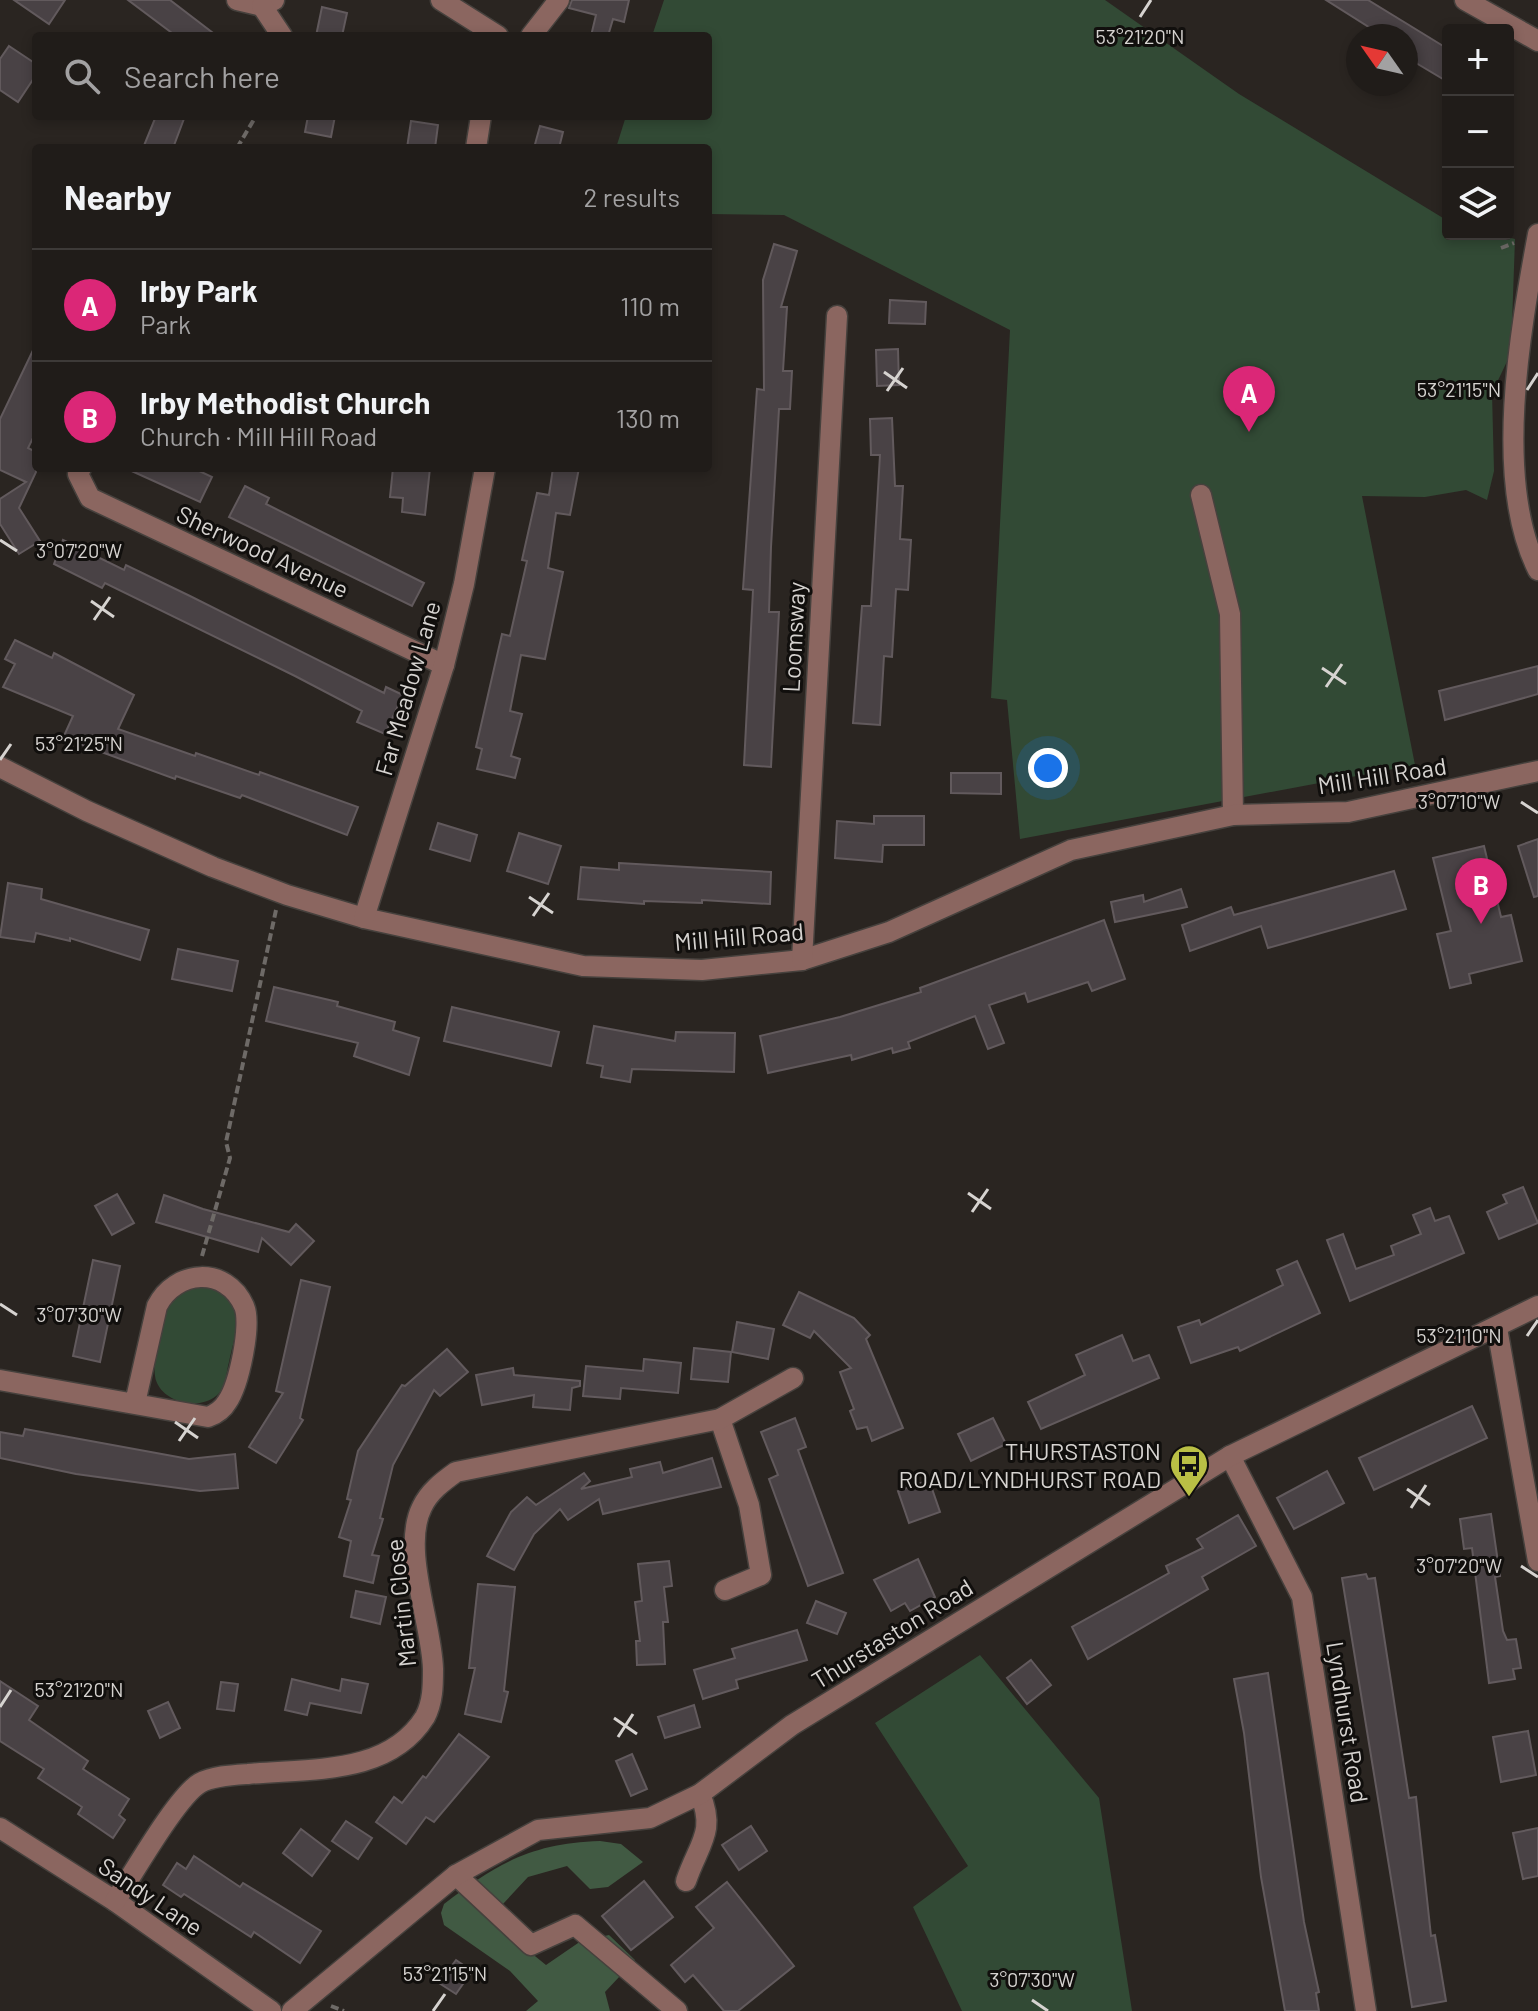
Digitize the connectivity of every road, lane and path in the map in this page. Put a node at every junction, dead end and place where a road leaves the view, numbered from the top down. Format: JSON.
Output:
{"nodes":[{"id":1,"x":237,"y":0,"type":"edge"},
{"id":2,"x":441,"y":0,"type":"edge"},
{"id":3,"x":559,"y":0,"type":"edge"},
{"id":4,"x":1465,"y":0,"type":"edge"},
{"id":5,"x":268,"y":3,"type":"edge"},
{"id":6,"x":280,"y":32,"type":"edge"},
{"id":7,"x":492,"y":32,"type":"edge"},
{"id":8,"x":534,"y":32,"type":"edge"},
{"id":9,"x":1538,"y":41,"type":"edge"},
{"id":10,"x":254,"y":120,"type":"edge"},
{"id":11,"x":480,"y":120,"type":"edge"},
{"id":12,"x":239,"y":144,"type":"edge"},
{"id":13,"x":477,"y":144,"type":"edge"},
{"id":14,"x":1538,"y":234,"type":"edge"},
{"id":15,"x":837,"y":316,"type":"dead end"},
{"id":16,"x":79,"y":472,"type":"edge"},
{"id":17,"x":484,"y":472,"type":"edge"},
{"id":18,"x":1201,"y":495,"type":"dead end"},
{"id":19,"x":1538,"y":570,"type":"edge"},
{"id":20,"x":444,"y":665,"type":"junction"},
{"id":21,"x":0,"y":767,"type":"edge"},
{"id":22,"x":1538,"y":771,"type":"edge"},
{"id":23,"x":1233,"y":815,"type":"junction"},
{"id":24,"x":279,"y":892,"type":"junction"},
{"id":25,"x":364,"y":918,"type":"junction"},
{"id":26,"x":802,"y":960,"type":"junction"},
{"id":27,"x":197,"y":1277,"type":"junction"},
{"id":28,"x":1538,"y":1306,"type":"edge"},
{"id":29,"x":1497,"y":1328,"type":"junction"},
{"id":30,"x":793,"y":1378,"type":"dead end"},
{"id":31,"x":0,"y":1380,"type":"edge"},
{"id":32,"x":135,"y":1403,"type":"junction"},
{"id":33,"x":720,"y":1419,"type":"junction"},
{"id":34,"x":1230,"y":1456,"type":"junction"},
{"id":35,"x":1538,"y":1561,"type":"edge"},
{"id":36,"x":725,"y":1590,"type":"dead end"},
{"id":37,"x":700,"y":1794,"type":"junction"},
{"id":38,"x":0,"y":1828,"type":"edge"},
{"id":39,"x":456,"y":1875,"type":"junction"},
{"id":40,"x":686,"y":1881,"type":"dead end"},
{"id":41,"x":115,"y":1901,"type":"junction"},
{"id":42,"x":271,"y":2011,"type":"edge"},
{"id":43,"x":292,"y":2011,"type":"edge"},
{"id":44,"x":677,"y":2011,"type":"edge"},
{"id":45,"x":1366,"y":2011,"type":"edge"}],
"edges":[{"from":1,"to":5,"type":"street"},
{"from":2,"to":7,"type":"street"},
{"from":3,"to":8,"type":"street"},
{"from":4,"to":9,"type":"street"},
{"from":5,"to":6,"type":"street"},
{"from":10,"to":12,"type":"path"},
{"from":11,"to":13,"type":"street"},
{"from":14,"to":19,"type":"street"},
{"from":15,"to":26,"type":"street","name":"Loomsway"},
{"from":16,"to":20,"type":"street","name":"Sherwood Avenue"},
{"from":17,"to":20,"type":"street","name":"Far Meadow Lane"},
{"from":18,"to":23,"type":"street"},
{"from":20,"to":25,"type":"street","name":"Far Meadow Lane"},
{"from":21,"to":24,"type":"street","name":"Mill Hill Road"},
{"from":22,"to":23,"type":"street","name":"Mill Hill Road"},
{"from":23,"to":26,"type":"street","name":"Mill Hill Road"},
{"from":24,"to":25,"type":"street","name":"Mill Hill Road"},
{"from":24,"to":27,"type":"path"},
{"from":25,"to":26,"type":"street","name":"Mill Hill Road"},
{"from":27,"to":32,"type":"street"},
{"from":27,"to":32,"type":"street"},
{"from":28,"to":29,"type":"street","name":"Thurstaston Road"},
{"from":29,"to":34,"type":"street","name":"Thurstaston Road"},
{"from":29,"to":35,"type":"street"},
{"from":30,"to":33,"type":"street","name":"Martin Close"},
{"from":31,"to":32,"type":"street"},
{"from":33,"to":36,"type":"street"},
{"from":33,"to":41,"type":"street","name":"Martin Close"},
{"from":34,"to":37,"type":"street","name":"Thurstaston Road"},
{"from":34,"to":45,"type":"street","name":"Lyndhurst Road"},
{"from":37,"to":39,"type":"street","name":"Thurstaston Road"},
{"from":37,"to":40,"type":"street"},
{"from":38,"to":41,"type":"street","name":"Sandy Lane"},
{"from":39,"to":43,"type":"street","name":"Thurstaston Road"},
{"from":39,"to":44,"type":"street"},
{"from":41,"to":42,"type":"street","name":"Sandy Lane"}]}
